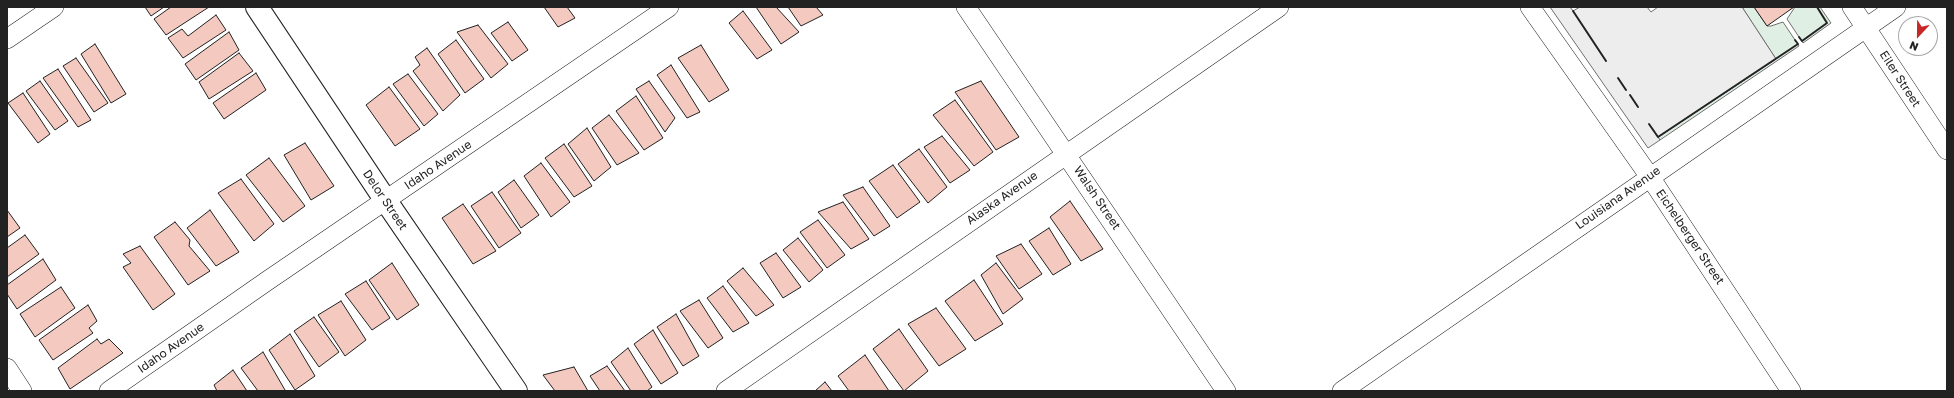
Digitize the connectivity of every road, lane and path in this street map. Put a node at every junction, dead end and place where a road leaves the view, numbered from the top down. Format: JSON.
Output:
{"nodes":[{"id":1,"x":54,"y":7,"type":"edge"},
{"id":2,"x":257,"y":7,"type":"edge"},
{"id":3,"x":669,"y":7,"type":"edge"},
{"id":4,"x":966,"y":7,"type":"edge"},
{"id":5,"x":1279,"y":7,"type":"edge"},
{"id":6,"x":1530,"y":7,"type":"edge"},
{"id":7,"x":1852,"y":7,"type":"edge"},
{"id":8,"x":1896,"y":7,"type":"edge"},
{"id":9,"x":1866,"y":27,"type":"junction"},
{"id":10,"x":7,"y":39,"type":"edge"},
{"id":11,"x":1947,"y":150,"type":"edge"},
{"id":12,"x":1067,"y":153,"type":"junction"},
{"id":13,"x":1650,"y":176,"type":"junction"},
{"id":14,"x":386,"y":201,"type":"junction"},
{"id":15,"x":7,"y":368,"type":"edge"},
{"id":16,"x":22,"y":391,"type":"edge"},
{"id":17,"x":109,"y":391,"type":"edge"},
{"id":18,"x":516,"y":391,"type":"edge"},
{"id":19,"x":726,"y":391,"type":"edge"},
{"id":20,"x":1226,"y":391,"type":"edge"},
{"id":21,"x":1342,"y":391,"type":"edge"},
{"id":22,"x":1791,"y":391,"type":"edge"}],
"edges":[{"from":1,"to":10,"type":"street"},
{"from":2,"to":14,"type":"street","name":"Delor Street"},
{"from":3,"to":14,"type":"street","name":"Idaho Avenue"},
{"from":4,"to":12,"type":"street","name":"Walsh Street"},
{"from":5,"to":12,"type":"street","name":"Alaska Avenue"},
{"from":6,"to":13,"type":"street","name":"Eichelberger Street"},
{"from":7,"to":9,"type":"street","name":"Eiler Street"},
{"from":8,"to":9,"type":"street","name":"Louisiana Avenue"},
{"from":9,"to":11,"type":"street","name":"Eiler Street"},
{"from":9,"to":13,"type":"street","name":"Louisiana Avenue"},
{"from":12,"to":19,"type":"street","name":"Alaska Avenue"},
{"from":12,"to":20,"type":"street","name":"Walsh Street"},
{"from":13,"to":21,"type":"street","name":"Louisiana Avenue"},
{"from":13,"to":22,"type":"street","name":"Eichelberger Street"},
{"from":14,"to":17,"type":"street","name":"Idaho Avenue"},
{"from":14,"to":18,"type":"street","name":"Delor Street"},
{"from":15,"to":16,"type":"street"}]}
